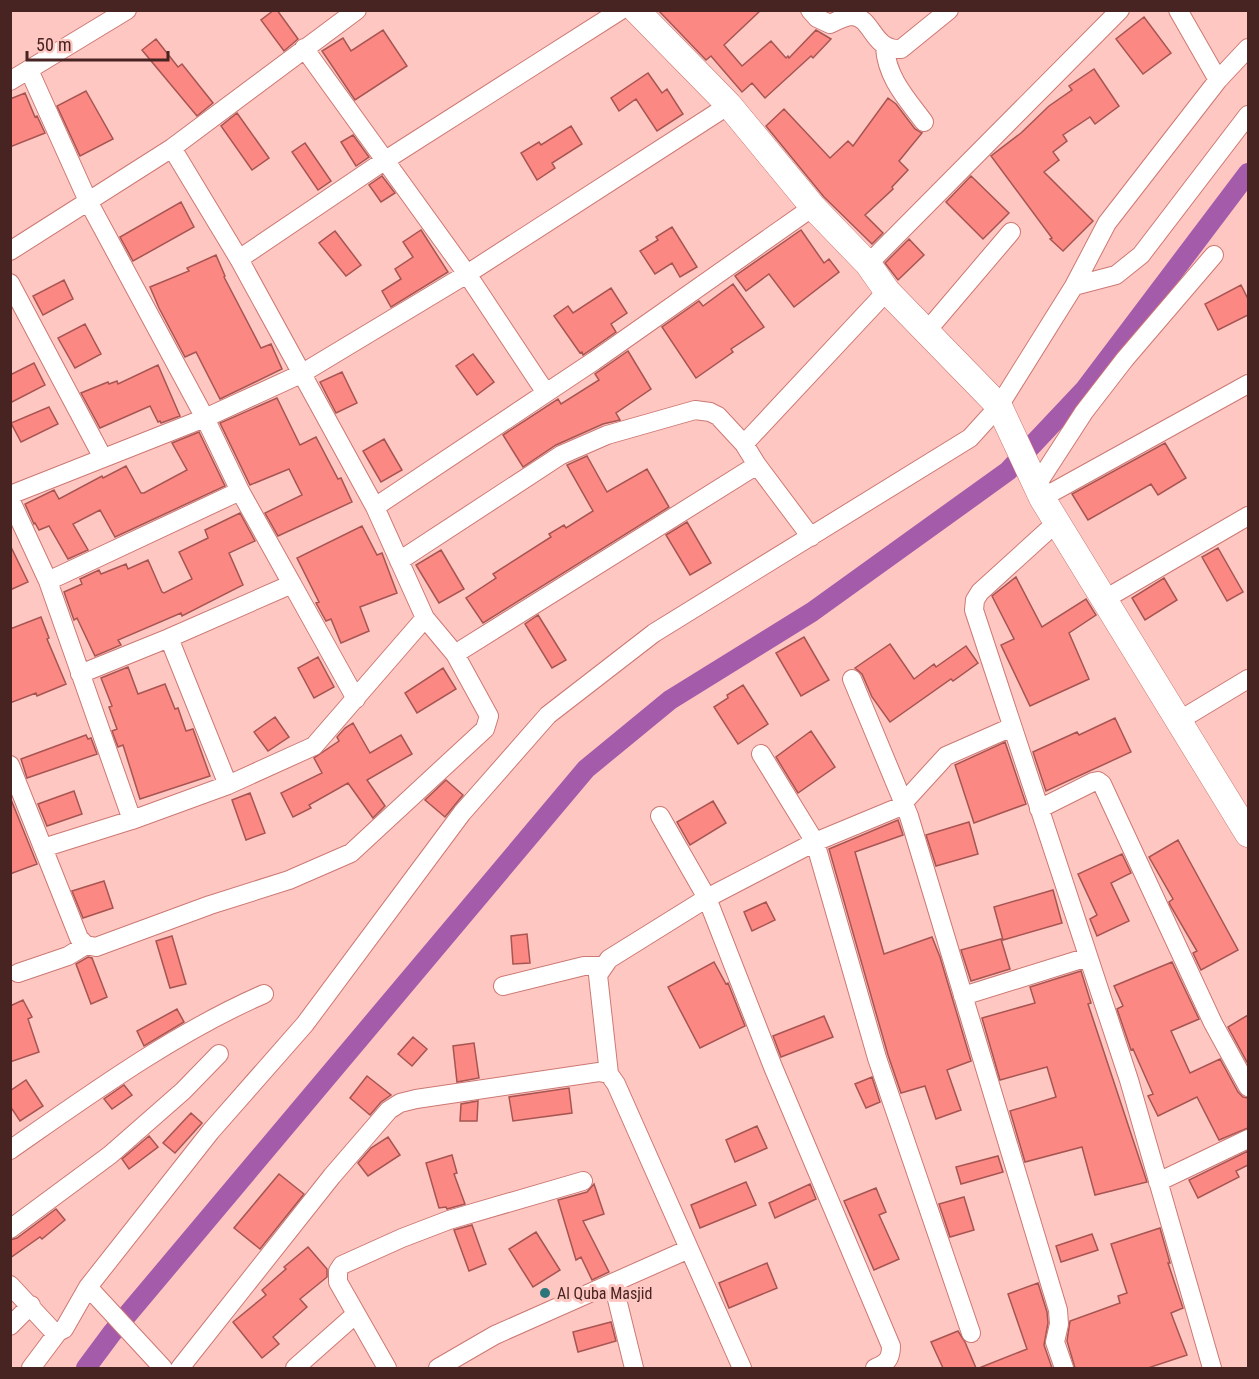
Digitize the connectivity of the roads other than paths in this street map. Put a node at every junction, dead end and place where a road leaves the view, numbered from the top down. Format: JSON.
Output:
{"nodes":[{"id":1,"x":127,"y":10,"type":"edge"},
{"id":2,"x":357,"y":10,"type":"edge"},
{"id":3,"x":621,"y":10,"type":"edge"},
{"id":4,"x":636,"y":10,"type":"edge"},
{"id":5,"x":810,"y":10,"type":"edge"},
{"id":6,"x":949,"y":10,"type":"edge"},
{"id":7,"x":1120,"y":10,"type":"edge"},
{"id":8,"x":1178,"y":10,"type":"edge"},
{"id":9,"x":304,"y":48,"type":"junction"},
{"id":10,"x":885,"y":48,"type":"junction"},
{"id":11,"x":1248,"y":48,"type":"edge"},
{"id":12,"x":29,"y":70,"type":"junction"},
{"id":13,"x":10,"y":81,"type":"edge"},
{"id":14,"x":1218,"y":81,"type":"junction"},
{"id":15,"x":729,"y":105,"type":"junction"},
{"id":16,"x":1248,"y":115,"type":"edge"},
{"id":17,"x":924,"y":122,"type":"dead end"},
{"id":18,"x":172,"y":148,"type":"junction"},
{"id":19,"x":384,"y":161,"type":"junction"},
{"id":20,"x":88,"y":201,"type":"junction"},
{"id":21,"x":813,"y":207,"type":"junction"},
{"id":22,"x":1011,"y":232,"type":"dead end"},
{"id":23,"x":10,"y":251,"type":"edge"},
{"id":24,"x":1214,"y":255,"type":"dead end"},
{"id":25,"x":239,"y":259,"type":"junction"},
{"id":26,"x":868,"y":264,"type":"junction"},
{"id":27,"x":467,"y":274,"type":"junction"},
{"id":28,"x":10,"y":283,"type":"edge"},
{"id":29,"x":1074,"y":286,"type":"junction"},
{"id":30,"x":887,"y":291,"type":"junction"},
{"id":31,"x":927,"y":333,"type":"junction"},
{"id":32,"x":301,"y":374,"type":"junction"},
{"id":33,"x":1248,"y":384,"type":"edge"},
{"id":34,"x":546,"y":393,"type":"junction"},
{"id":35,"x":999,"y":406,"type":"junction"},
{"id":36,"x":205,"y":417,"type":"junction"},
{"id":37,"x":744,"y":444,"type":"junction"},
{"id":38,"x":103,"y":458,"type":"junction"},
{"id":39,"x":757,"y":465,"type":"junction"},
{"id":40,"x":1036,"y":486,"type":"junction"},
{"id":41,"x":240,"y":491,"type":"junction"},
{"id":42,"x":10,"y":497,"type":"edge"},
{"id":43,"x":375,"y":507,"type":"junction"},
{"id":44,"x":1248,"y":516,"type":"edge"},
{"id":45,"x":1057,"y":522,"type":"junction"},
{"id":46,"x":811,"y":537,"type":"junction"},
{"id":47,"x":399,"y":561,"type":"junction"},
{"id":48,"x":48,"y":581,"type":"junction"},
{"id":49,"x":292,"y":584,"type":"junction"},
{"id":50,"x":1105,"y":599,"type":"junction"},
{"id":51,"x":425,"y":618,"type":"junction"},
{"id":52,"x":169,"y":638,"type":"junction"},
{"id":53,"x":455,"y":654,"type":"junction"},
{"id":54,"x":80,"y":674,"type":"junction"},
{"id":55,"x":852,"y":679,"type":"dead end"},
{"id":56,"x":1248,"y":679,"type":"edge"},
{"id":57,"x":356,"y":699,"type":"junction"},
{"id":58,"x":1179,"y":720,"type":"junction"},
{"id":59,"x":1012,"y":727,"type":"junction"},
{"id":60,"x":761,"y":754,"type":"dead end"},
{"id":61,"x":10,"y":765,"type":"edge"},
{"id":62,"x":228,"y":785,"type":"junction"},
{"id":63,"x":904,"y":802,"type":"junction"},
{"id":64,"x":1039,"y":809,"type":"junction"},
{"id":65,"x":660,"y":816,"type":"dead end"},
{"id":66,"x":132,"y":820,"type":"junction"},
{"id":67,"x":1248,"y":834,"type":"edge"},
{"id":68,"x":815,"y":842,"type":"junction"},
{"id":69,"x":43,"y":848,"type":"junction"},
{"id":70,"x":707,"y":898,"type":"junction"},
{"id":71,"x":86,"y":945,"type":"junction"},
{"id":72,"x":1088,"y":957,"type":"junction"},
{"id":73,"x":603,"y":966,"type":"junction"},
{"id":74,"x":18,"y":973,"type":"dead end"},
{"id":75,"x":503,"y":986,"type":"dead end"},
{"id":76,"x":264,"y":994,"type":"dead end"},
{"id":77,"x":963,"y":996,"type":"junction"},
{"id":78,"x":219,"y":1054,"type":"dead end"},
{"id":79,"x":609,"y":1074,"type":"junction"},
{"id":80,"x":1248,"y":1087,"type":"edge"},
{"id":81,"x":1248,"y":1139,"type":"edge"},
{"id":82,"x":10,"y":1150,"type":"edge"},
{"id":83,"x":583,"y":1181,"type":"dead end"},
{"id":84,"x":1158,"y":1182,"type":"junction"},
{"id":85,"x":10,"y":1229,"type":"edge"},
{"id":86,"x":689,"y":1249,"type":"junction"},
{"id":87,"x":613,"y":1283,"type":"junction"},
{"id":88,"x":10,"y":1285,"type":"edge"},
{"id":89,"x":88,"y":1287,"type":"junction"},
{"id":90,"x":31,"y":1305,"type":"junction"},
{"id":91,"x":356,"y":1314,"type":"junction"},
{"id":92,"x":10,"y":1326,"type":"edge"},
{"id":93,"x":58,"y":1332,"type":"junction"},
{"id":94,"x":971,"y":1333,"type":"dead end"},
{"id":95,"x":443,"y":1367,"type":"edge"},
{"id":96,"x":31,"y":1368,"type":"edge"},
{"id":97,"x":163,"y":1368,"type":"edge"},
{"id":98,"x":180,"y":1368,"type":"edge"},
{"id":99,"x":296,"y":1368,"type":"edge"},
{"id":100,"x":387,"y":1368,"type":"edge"},
{"id":101,"x":634,"y":1368,"type":"edge"},
{"id":102,"x":742,"y":1368,"type":"edge"},
{"id":103,"x":875,"y":1368,"type":"edge"},
{"id":104,"x":1064,"y":1368,"type":"edge"},
{"id":105,"x":1212,"y":1368,"type":"edge"}],
"edges":[{"from":1,"to":12,"type":"street"},
{"from":2,"to":9,"type":"street"},
{"from":3,"to":19,"type":"street"},
{"from":4,"to":15,"type":"street"},
{"from":5,"to":10,"type":"street"},
{"from":6,"to":10,"type":"street"},
{"from":7,"to":26,"type":"street"},
{"from":8,"to":14,"type":"street"},
{"from":9,"to":18,"type":"street"},
{"from":9,"to":19,"type":"street"},
{"from":10,"to":17,"type":"street"},
{"from":11,"to":14,"type":"street"},
{"from":12,"to":13,"type":"street"},
{"from":12,"to":20,"type":"street"},
{"from":14,"to":29,"type":"street"},
{"from":15,"to":21,"type":"street"},
{"from":15,"to":27,"type":"street"},
{"from":16,"to":29,"type":"street"},
{"from":18,"to":20,"type":"street"},
{"from":18,"to":25,"type":"street"},
{"from":19,"to":25,"type":"street"},
{"from":19,"to":27,"type":"street"},
{"from":20,"to":23,"type":"street"},
{"from":20,"to":36,"type":"street"},
{"from":21,"to":26,"type":"street"},
{"from":21,"to":34,"type":"street"},
{"from":22,"to":31,"type":"street"},
{"from":24,"to":40,"type":"street"},
{"from":25,"to":32,"type":"street"},
{"from":26,"to":30,"type":"street"},
{"from":27,"to":32,"type":"street"},
{"from":27,"to":34,"type":"street"},
{"from":28,"to":38,"type":"street"},
{"from":29,"to":35,"type":"street"},
{"from":30,"to":31,"type":"street"},
{"from":30,"to":37,"type":"street"},
{"from":31,"to":35,"type":"street"},
{"from":32,"to":36,"type":"street"},
{"from":32,"to":43,"type":"street"},
{"from":33,"to":40,"type":"street"},
{"from":34,"to":43,"type":"street"},
{"from":35,"to":40,"type":"street"},
{"from":35,"to":46,"type":"street"},
{"from":36,"to":38,"type":"street"},
{"from":36,"to":41,"type":"street"},
{"from":37,"to":39,"type":"street"},
{"from":37,"to":47,"type":"street"},
{"from":38,"to":42,"type":"street"},
{"from":39,"to":46,"type":"street"},
{"from":39,"to":53,"type":"street"},
{"from":40,"to":45,"type":"street"},
{"from":41,"to":48,"type":"street"},
{"from":41,"to":49,"type":"street"},
{"from":42,"to":48,"type":"street"},
{"from":43,"to":47,"type":"street"},
{"from":44,"to":50,"type":"street"},
{"from":45,"to":50,"type":"street"},
{"from":45,"to":59,"type":"street"},
{"from":46,"to":89,"type":"street"},
{"from":47,"to":51,"type":"street"},
{"from":48,"to":54,"type":"street"},
{"from":49,"to":52,"type":"street"},
{"from":49,"to":57,"type":"street"},
{"from":50,"to":58,"type":"street"},
{"from":51,"to":53,"type":"street"},
{"from":51,"to":57,"type":"street"},
{"from":52,"to":54,"type":"street"},
{"from":52,"to":62,"type":"street"},
{"from":53,"to":71,"type":"street"},
{"from":54,"to":66,"type":"street"},
{"from":55,"to":63,"type":"street"},
{"from":56,"to":58,"type":"street"},
{"from":57,"to":62,"type":"street"},
{"from":58,"to":67,"type":"street"},
{"from":59,"to":63,"type":"street"},
{"from":59,"to":64,"type":"street"},
{"from":60,"to":68,"type":"street"},
{"from":61,"to":69,"type":"street"},
{"from":62,"to":66,"type":"street"},
{"from":63,"to":68,"type":"street"},
{"from":63,"to":77,"type":"street"},
{"from":64,"to":72,"type":"street"},
{"from":64,"to":80,"type":"street"},
{"from":65,"to":70,"type":"street"},
{"from":66,"to":69,"type":"street"},
{"from":68,"to":70,"type":"street"},
{"from":68,"to":94,"type":"street"},
{"from":69,"to":71,"type":"street"},
{"from":70,"to":73,"type":"street"},
{"from":70,"to":103,"type":"street"},
{"from":71,"to":74,"type":"street"},
{"from":72,"to":77,"type":"street"},
{"from":72,"to":84,"type":"street"},
{"from":73,"to":75,"type":"street"},
{"from":73,"to":79,"type":"street"},
{"from":76,"to":82,"type":"street"},
{"from":77,"to":104,"type":"street"},
{"from":78,"to":85,"type":"street"},
{"from":79,"to":86,"type":"street"},
{"from":79,"to":98,"type":"street"},
{"from":81,"to":84,"type":"street"},
{"from":83,"to":91,"type":"street"},
{"from":84,"to":105,"type":"street"},
{"from":86,"to":87,"type":"street"},
{"from":86,"to":102,"type":"street"},
{"from":87,"to":95,"type":"street"},
{"from":87,"to":101,"type":"street"},
{"from":88,"to":90,"type":"street"},
{"from":89,"to":93,"type":"street"},
{"from":89,"to":97,"type":"street"},
{"from":90,"to":92,"type":"street"},
{"from":90,"to":93,"type":"street"},
{"from":91,"to":99,"type":"street"},
{"from":91,"to":100,"type":"street"},
{"from":93,"to":96,"type":"street"}]}
